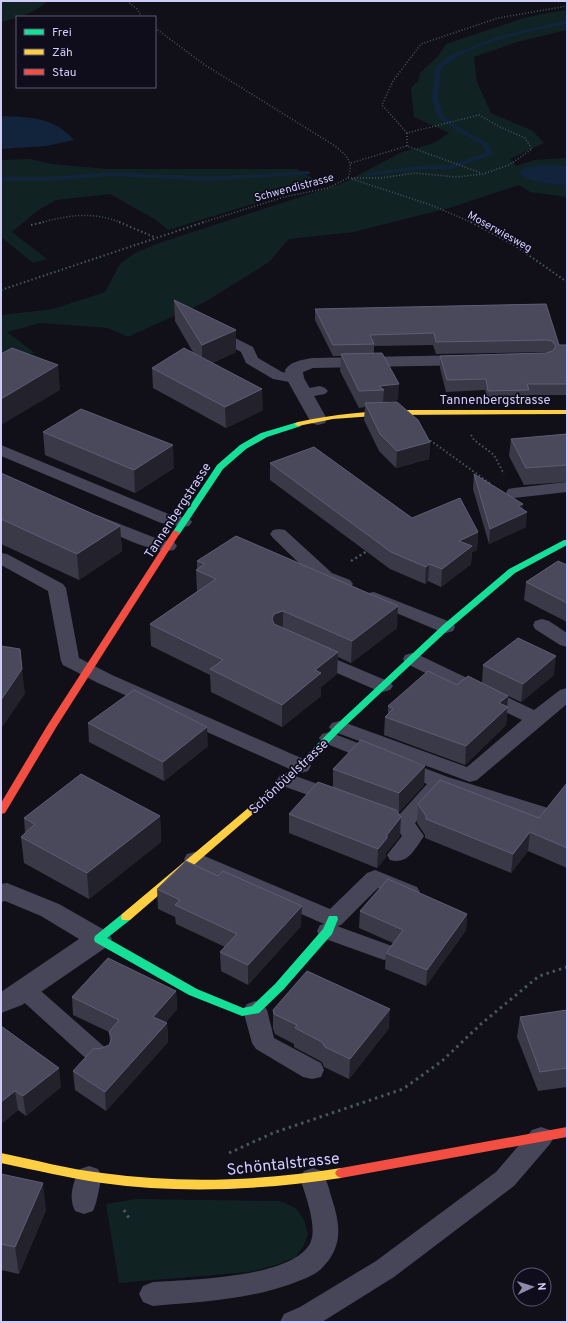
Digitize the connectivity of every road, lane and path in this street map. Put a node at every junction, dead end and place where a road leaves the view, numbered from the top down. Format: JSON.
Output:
{"nodes":[{"id":1,"x":127,"y":1,"type":"edge"},
{"id":2,"x":567,"y":6,"type":"edge"},
{"id":3,"x":141,"y":16,"type":"edge"},
{"id":4,"x":156,"y":29,"type":"edge"},
{"id":5,"x":407,"y":133,"type":"junction"},
{"id":6,"x":407,"y":146,"type":"junction"},
{"id":7,"x":351,"y":163,"type":"junction"},
{"id":8,"x":483,"y":174,"type":"junction"},
{"id":9,"x":348,"y":178,"type":"junction"},
{"id":10,"x":31,"y":225,"type":"dead end"},
{"id":11,"x":154,"y":238,"type":"junction"},
{"id":12,"x":567,"y":282,"type":"edge"},
{"id":13,"x":1,"y":290,"type":"edge"},
{"id":14,"x":199,"y":324,"type":"edge"},
{"id":15,"x":488,"y":359,"type":"edge"},
{"id":16,"x":299,"y":386,"type":"junction"},
{"id":17,"x":320,"y":391,"type":"dead end"},
{"id":18,"x":567,"y":412,"type":"edge"},
{"id":19,"x":318,"y":419,"type":"junction"},
{"id":20,"x":469,"y":431,"type":"dead end"},
{"id":21,"x":424,"y":443,"type":"edge"},
{"id":22,"x":1,"y":450,"type":"edge"},
{"id":23,"x":567,"y":487,"type":"edge"},
{"id":24,"x":514,"y":493,"type":"junction"},
{"id":25,"x":81,"y":512,"type":"edge"},
{"id":26,"x":182,"y":522,"type":"junction"},
{"id":27,"x":279,"y":534,"type":"dead end"},
{"id":28,"x":168,"y":546,"type":"junction"},
{"id":29,"x":565,"y":546,"type":"edge"},
{"id":30,"x":370,"y":549,"type":"edge"},
{"id":31,"x":1,"y":558,"type":"edge"},
{"id":32,"x":326,"y":577,"type":"junction"},
{"id":33,"x":542,"y":625,"type":"dead end"},
{"id":34,"x":446,"y":627,"type":"junction"},
{"id":35,"x":567,"y":641,"type":"edge"},
{"id":36,"x":296,"y":647,"type":"edge"},
{"id":37,"x":412,"y":659,"type":"junction"},
{"id":38,"x":88,"y":671,"type":"junction"},
{"id":39,"x":383,"y":686,"type":"junction"},
{"id":40,"x":567,"y":694,"type":"edge"},
{"id":41,"x":536,"y":719,"type":"junction"},
{"id":42,"x":334,"y":733,"type":"junction"},
{"id":43,"x":294,"y":773,"type":"junction"},
{"id":44,"x":441,"y":782,"type":"junction"},
{"id":45,"x":1,"y":811,"type":"edge"},
{"id":46,"x":541,"y":813,"type":"edge"},
{"id":47,"x":403,"y":823,"type":"junction"},
{"id":48,"x":398,"y":855,"type":"dead end"},
{"id":49,"x":195,"y":859,"type":"junction"},
{"id":50,"x":1,"y":892,"type":"edge"},
{"id":51,"x":423,"y":898,"type":"edge"},
{"id":52,"x":330,"y":925,"type":"junction"},
{"id":53,"x":99,"y":939,"type":"junction"},
{"id":54,"x":384,"y":952,"type":"dead end"},
{"id":55,"x":567,"y":967,"type":"edge"},
{"id":56,"x":25,"y":990,"type":"junction"},
{"id":57,"x":1,"y":1003,"type":"edge"},
{"id":58,"x":255,"y":1010,"type":"junction"},
{"id":59,"x":100,"y":1057,"type":"edge"},
{"id":60,"x":312,"y":1070,"type":"dead end"},
{"id":61,"x":567,"y":1132,"type":"edge"},
{"id":62,"x":541,"y":1137,"type":"junction"},
{"id":63,"x":228,"y":1154,"type":"dead end"},
{"id":64,"x":1,"y":1158,"type":"edge"},
{"id":65,"x":89,"y":1176,"type":"junction"},
{"id":66,"x":314,"y":1178,"type":"junction"},
{"id":67,"x":84,"y":1203,"type":"dead end"},
{"id":68,"x":152,"y":1294,"type":"dead end"},
{"id":69,"x":294,"y":1322,"type":"edge"}],
"edges":[{"from":1,"to":3,"type":"path"},
{"from":2,"to":5,"type":"path"},
{"from":4,"to":7,"type":"path"},
{"from":5,"to":6,"type":"path"},
{"from":5,"to":8,"type":"path"},
{"from":6,"to":7,"type":"path"},
{"from":6,"to":8,"type":"path"},
{"from":7,"to":9,"type":"path","name":"Schwendistrasse"},
{"from":8,"to":9,"type":"path"},
{"from":9,"to":11,"type":"path","name":"Schwendistrasse"},
{"from":9,"to":12,"type":"path","name":"Moserwiesweg"},
{"from":10,"to":11,"type":"path"},
{"from":11,"to":13,"type":"path","name":"Schwendistrasse"},
{"from":14,"to":16,"type":"lane"},
{"from":15,"to":16,"type":"street"},
{"from":16,"to":17,"type":"lane"},
{"from":16,"to":19,"type":"street"},
{"from":18,"to":19,"type":"street","name":"Tannenbergstrasse"},
{"from":19,"to":26,"type":"street","name":"Tannenbergstrasse"},
{"from":20,"to":24,"type":"path"},
{"from":21,"to":24,"type":"path"},
{"from":22,"to":26,"type":"lane"},
{"from":23,"to":24,"type":"lane"},
{"from":25,"to":28,"type":"lane"},
{"from":26,"to":28,"type":"street","name":"Tannenbergstrasse"},
{"from":27,"to":32,"type":"lane"},
{"from":28,"to":38,"type":"street","name":"Tannenbergstrasse"},
{"from":29,"to":34,"type":"street","name":"Schönbüelstrasse"},
{"from":30,"to":32,"type":"path"},
{"from":31,"to":38,"type":"lane"},
{"from":32,"to":34,"type":"lane"},
{"from":33,"to":35,"type":"lane"},
{"from":34,"to":37,"type":"street","name":"Schönbüelstrasse"},
{"from":36,"to":39,"type":"lane"},
{"from":37,"to":39,"type":"street","name":"Schönbüelstrasse"},
{"from":37,"to":41,"type":"lane"},
{"from":38,"to":43,"type":"lane"},
{"from":38,"to":45,"type":"street","name":"Tannenbergstrasse"},
{"from":39,"to":42,"type":"street","name":"Schönbüelstrasse"},
{"from":40,"to":41,"type":"lane"},
{"from":41,"to":42,"type":"lane"},
{"from":42,"to":43,"type":"street","name":"Schönbüelstrasse"},
{"from":42,"to":44,"type":"lane"},
{"from":43,"to":47,"type":"lane"},
{"from":43,"to":49,"type":"street","name":"Schönbüelstrasse"},
{"from":44,"to":46,"type":"lane"},
{"from":44,"to":47,"type":"lane"},
{"from":47,"to":48,"type":"lane"},
{"from":49,"to":52,"type":"lane"},
{"from":49,"to":53,"type":"street","name":"Schönbüelstrasse"},
{"from":50,"to":53,"type":"street"},
{"from":51,"to":52,"type":"lane"},
{"from":52,"to":54,"type":"lane"},
{"from":52,"to":58,"type":"street"},
{"from":53,"to":56,"type":"street","name":"Schönbüelstrasse"},
{"from":53,"to":58,"type":"street"},
{"from":55,"to":63,"type":"path"},
{"from":56,"to":57,"type":"street","name":"Schönbüelstrasse"},
{"from":56,"to":59,"type":"lane"},
{"from":58,"to":60,"type":"lane"},
{"from":61,"to":62,"type":"street","name":"Schöntalstrasse"},
{"from":62,"to":66,"type":"street","name":"Schöntalstrasse"},
{"from":62,"to":69,"type":"lane"},
{"from":64,"to":65,"type":"street","name":"Schöntalstrasse"},
{"from":65,"to":66,"type":"street","name":"Schöntalstrasse"},
{"from":65,"to":67,"type":"lane"},
{"from":66,"to":68,"type":"lane"}]}
